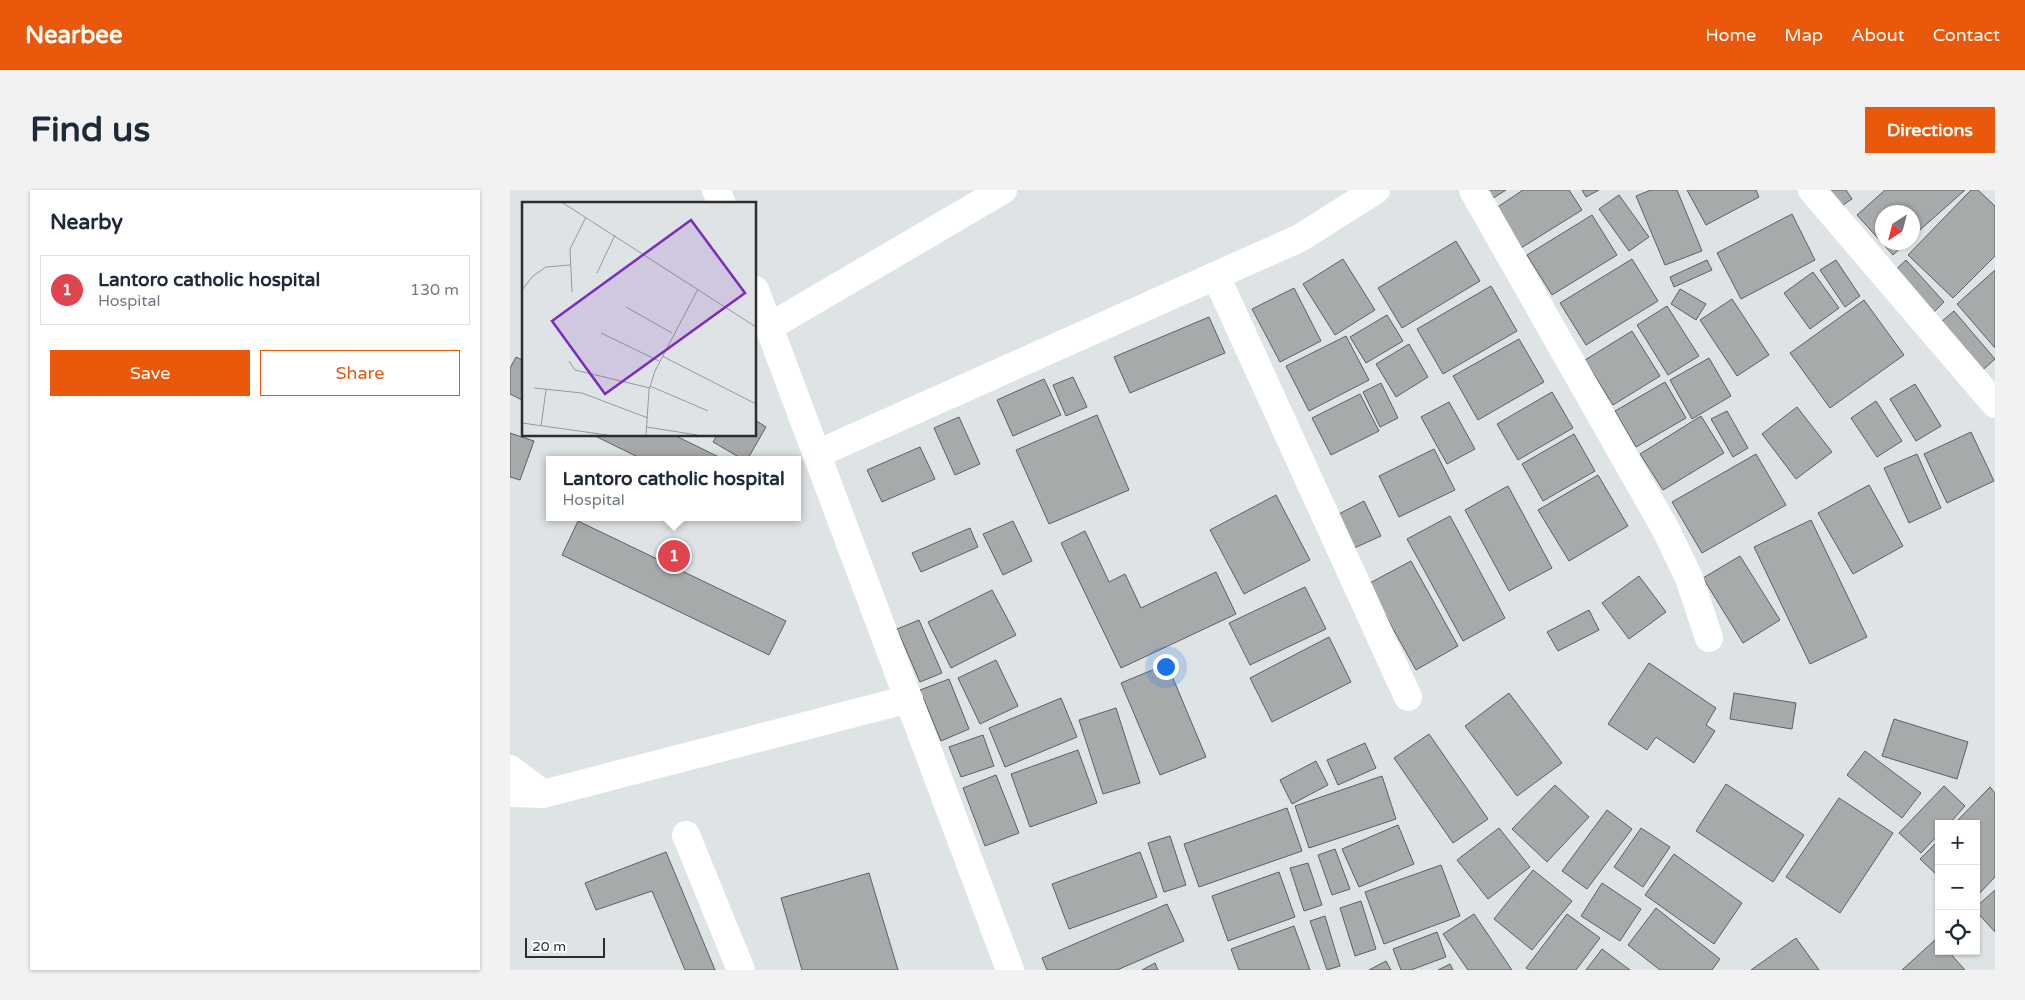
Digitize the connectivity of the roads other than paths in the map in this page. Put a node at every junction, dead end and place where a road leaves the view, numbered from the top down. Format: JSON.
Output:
{"nodes":[{"id":1,"x":716,"y":190,"type":"edge"},
{"id":2,"x":1002,"y":190,"type":"edge"},
{"id":3,"x":1376,"y":190,"type":"edge"},
{"id":4,"x":1474,"y":190,"type":"edge"},
{"id":5,"x":1812,"y":190,"type":"edge"},
{"id":6,"x":721,"y":202,"type":"edge"},
{"id":7,"x":1216,"y":276,"type":"junction"},
{"id":8,"x":756,"y":293,"type":"edge"},
{"id":9,"x":769,"y":327,"type":"junction"},
{"id":10,"x":1995,"y":404,"type":"edge"},
{"id":11,"x":817,"y":454,"type":"junction"},
{"id":12,"x":1709,"y":638,"type":"dead end"},
{"id":13,"x":1408,"y":697,"type":"dead end"},
{"id":14,"x":909,"y":699,"type":"junction"},
{"id":15,"x":510,"y":769,"type":"edge"},
{"id":16,"x":510,"y":793,"type":"edge"},
{"id":17,"x":543,"y":794,"type":"junction"},
{"id":18,"x":686,"y":835,"type":"dead end"},
{"id":19,"x":741,"y":970,"type":"edge"},
{"id":20,"x":1010,"y":970,"type":"edge"}],
"edges":[{"from":1,"to":6,"type":"street"},
{"from":2,"to":9,"type":"street"},
{"from":3,"to":7,"type":"street"},
{"from":4,"to":12,"type":"street"},
{"from":5,"to":10,"type":"street"},
{"from":7,"to":11,"type":"street"},
{"from":7,"to":13,"type":"street"},
{"from":8,"to":9,"type":"street"},
{"from":9,"to":11,"type":"street"},
{"from":11,"to":14,"type":"street"},
{"from":14,"to":17,"type":"street"},
{"from":14,"to":20,"type":"street"},
{"from":15,"to":17,"type":"street"},
{"from":16,"to":17,"type":"street"},
{"from":18,"to":19,"type":"street"}]}
